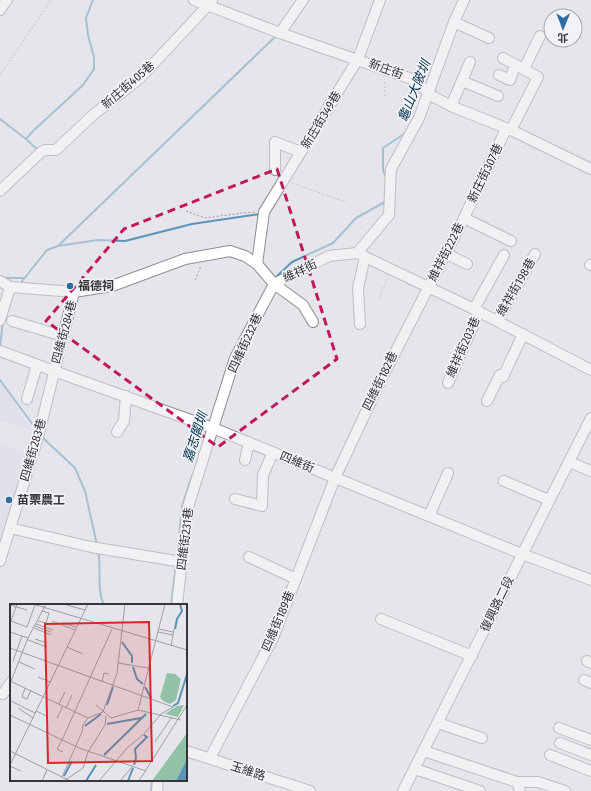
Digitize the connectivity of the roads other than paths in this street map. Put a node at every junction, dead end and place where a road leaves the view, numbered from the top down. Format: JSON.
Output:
{"nodes":[{"id":1,"x":7,"y":0,"type":"edge"},
{"id":2,"x":194,"y":0,"type":"edge"},
{"id":3,"x":303,"y":0,"type":"edge"},
{"id":4,"x":380,"y":0,"type":"edge"},
{"id":5,"x":464,"y":0,"type":"edge"},
{"id":6,"x":210,"y":3,"type":"edge"},
{"id":7,"x":0,"y":10,"type":"edge"},
{"id":8,"x":454,"y":22,"type":"junction"},
{"id":9,"x":280,"y":33,"type":"junction"},
{"id":10,"x":540,"y":36,"type":"dead end"},
{"id":11,"x":489,"y":38,"type":"dead end"},
{"id":12,"x":503,"y":58,"type":"dead end"},
{"id":13,"x":358,"y":59,"type":"junction"},
{"id":14,"x":470,"y":62,"type":"dead end"},
{"id":15,"x":520,"y":67,"type":"junction"},
{"id":16,"x":499,"y":75,"type":"dead end"},
{"id":17,"x":462,"y":81,"type":"junction"},
{"id":18,"x":428,"y":92,"type":"junction"},
{"id":19,"x":498,"y":96,"type":"dead end"},
{"id":20,"x":451,"y":106,"type":"junction"},
{"id":21,"x":508,"y":129,"type":"junction"},
{"id":22,"x":302,"y":152,"type":"junction"},
{"id":23,"x":591,"y":169,"type":"edge"},
{"id":24,"x":274,"y":170,"type":"dead end"},
{"id":25,"x":0,"y":191,"type":"edge"},
{"id":26,"x":464,"y":218,"type":"junction"},
{"id":27,"x":511,"y":241,"type":"dead end"},
{"id":28,"x":445,"y":253,"type":"junction"},
{"id":29,"x":535,"y":254,"type":"dead end"},
{"id":30,"x":361,"y":255,"type":"junction"},
{"id":31,"x":504,"y":255,"type":"dead end"},
{"id":32,"x":257,"y":264,"type":"junction"},
{"id":33,"x":467,"y":264,"type":"dead end"},
{"id":34,"x":0,"y":281,"type":"edge"},
{"id":35,"x":274,"y":284,"type":"junction"},
{"id":36,"x":428,"y":286,"type":"junction"},
{"id":37,"x":10,"y":287,"type":"junction"},
{"id":38,"x":74,"y":292,"type":"junction"},
{"id":39,"x":477,"y":310,"type":"junction"},
{"id":40,"x":0,"y":320,"type":"edge"},
{"id":41,"x":12,"y":321,"type":"dead end"},
{"id":42,"x":497,"y":321,"type":"junction"},
{"id":43,"x":312,"y":322,"type":"dead end"},
{"id":44,"x":360,"y":324,"type":"dead end"},
{"id":45,"x":523,"y":334,"type":"junction"},
{"id":46,"x":63,"y":336,"type":"junction"},
{"id":47,"x":0,"y":351,"type":"edge"},
{"id":48,"x":37,"y":365,"type":"junction"},
{"id":49,"x":591,"y":370,"type":"edge"},
{"id":50,"x":54,"y":371,"type":"junction"},
{"id":51,"x":448,"y":382,"type":"dead end"},
{"id":52,"x":126,"y":396,"type":"junction"},
{"id":53,"x":27,"y":399,"type":"dead end"},
{"id":54,"x":486,"y":401,"type":"dead end"},
{"id":55,"x":591,"y":418,"type":"edge"},
{"id":56,"x":213,"y":428,"type":"junction"},
{"id":57,"x":117,"y":432,"type":"dead end"},
{"id":58,"x":249,"y":442,"type":"junction"},
{"id":59,"x":273,"y":452,"type":"junction"},
{"id":60,"x":245,"y":460,"type":"dead end"},
{"id":61,"x":569,"y":462,"type":"junction"},
{"id":62,"x":591,"y":471,"type":"edge"},
{"id":63,"x":448,"y":473,"type":"dead end"},
{"id":64,"x":335,"y":478,"type":"junction"},
{"id":65,"x":504,"y":481,"type":"dead end"},
{"id":66,"x":235,"y":499,"type":"dead end"},
{"id":67,"x":549,"y":500,"type":"junction"},
{"id":68,"x":429,"y":516,"type":"junction"},
{"id":69,"x":10,"y":528,"type":"junction"},
{"id":70,"x":522,"y":554,"type":"junction"},
{"id":71,"x":249,"y":557,"type":"dead end"},
{"id":72,"x":0,"y":561,"type":"edge"},
{"id":73,"x":182,"y":562,"type":"junction"},
{"id":74,"x":296,"y":579,"type":"junction"},
{"id":75,"x":591,"y":580,"type":"edge"},
{"id":76,"x":177,"y":604,"type":"edge"},
{"id":77,"x":380,"y":619,"type":"dead end"},
{"id":78,"x":472,"y":656,"type":"junction"},
{"id":79,"x":10,"y":684,"type":"edge"},
{"id":80,"x":5,"y":695,"type":"edge"},
{"id":81,"x":438,"y":723,"type":"junction"},
{"id":82,"x":559,"y":728,"type":"dead end"},
{"id":83,"x":482,"y":738,"type":"dead end"},
{"id":84,"x":591,"y":740,"type":"edge"},
{"id":85,"x":560,"y":743,"type":"dead end"},
{"id":86,"x":187,"y":751,"type":"edge"},
{"id":87,"x":424,"y":751,"type":"junction"},
{"id":88,"x":550,"y":756,"type":"dead end"},
{"id":89,"x":591,"y":756,"type":"edge"},
{"id":90,"x":210,"y":758,"type":"junction"},
{"id":91,"x":415,"y":769,"type":"junction"},
{"id":92,"x":591,"y":772,"type":"edge"},
{"id":93,"x":158,"y":781,"type":"edge"},
{"id":94,"x":519,"y":786,"type":"edge"},
{"id":95,"x":157,"y":791,"type":"edge"},
{"id":96,"x":310,"y":791,"type":"edge"},
{"id":97,"x":403,"y":791,"type":"edge"},
{"id":98,"x":480,"y":791,"type":"edge"},
{"id":99,"x":565,"y":791,"type":"edge"}],
"edges":[{"from":1,"to":7,"type":"street"},
{"from":2,"to":6,"type":"street","name":"新庄街"},
{"from":3,"to":9,"type":"street"},
{"from":4,"to":13,"type":"street","name":"新庄街349巷"},
{"from":5,"to":8,"type":"street"},
{"from":6,"to":9,"type":"street","name":"新庄街"},
{"from":6,"to":25,"type":"street","name":"新庄街405巷"},
{"from":8,"to":11,"type":"street"},
{"from":8,"to":18,"type":"street"},
{"from":9,"to":13,"type":"street","name":"新庄街"},
{"from":10,"to":15,"type":"street"},
{"from":12,"to":15,"type":"street"},
{"from":13,"to":18,"type":"street","name":"新庄街"},
{"from":13,"to":22,"type":"street","name":"新庄街349巷"},
{"from":14,"to":17,"type":"street"},
{"from":15,"to":16,"type":"street"},
{"from":15,"to":21,"type":"street","name":"新庄街307巷"},
{"from":17,"to":19,"type":"street"},
{"from":17,"to":20,"type":"street"},
{"from":18,"to":20,"type":"street","name":"新庄街"},
{"from":18,"to":30,"type":"street"},
{"from":20,"to":21,"type":"street","name":"新庄街"},
{"from":21,"to":23,"type":"street","name":"新庄街"},
{"from":21,"to":26,"type":"street","name":"新庄街307巷"},
{"from":22,"to":24,"type":"street"},
{"from":22,"to":32,"type":"street","name":"新庄街349巷"},
{"from":26,"to":27,"type":"street"},
{"from":26,"to":28,"type":"street","name":"維祥街222巷"},
{"from":28,"to":33,"type":"street"},
{"from":28,"to":36,"type":"street","name":"維祥街222巷"},
{"from":29,"to":42,"type":"street","name":"維祥街198巷"},
{"from":30,"to":35,"type":"street","name":"維祥街"},
{"from":30,"to":36,"type":"street","name":"維祥街"},
{"from":30,"to":44,"type":"street"},
{"from":31,"to":39,"type":"street","name":"維祥街203巷"},
{"from":32,"to":35,"type":"street","name":"維祥街"},
{"from":32,"to":38,"type":"street","name":"維祥街"},
{"from":34,"to":37,"type":"street","name":"維祥街"},
{"from":35,"to":43,"type":"street"},
{"from":35,"to":56,"type":"street","name":"四維街232巷"},
{"from":36,"to":39,"type":"street","name":"維祥街"},
{"from":36,"to":64,"type":"street","name":"四維街182巷"},
{"from":37,"to":38,"type":"street","name":"維祥街"},
{"from":37,"to":40,"type":"street"},
{"from":38,"to":46,"type":"street","name":"四維街284巷"},
{"from":39,"to":42,"type":"street","name":"維祥街"},
{"from":39,"to":51,"type":"street","name":"維祥街203巷"},
{"from":41,"to":46,"type":"street"},
{"from":42,"to":45,"type":"street","name":"維祥街"},
{"from":45,"to":49,"type":"street","name":"維祥街"},
{"from":45,"to":54,"type":"street"},
{"from":46,"to":50,"type":"street","name":"四維街284巷"},
{"from":47,"to":48,"type":"street","name":"四維街"},
{"from":48,"to":50,"type":"street","name":"四維街"},
{"from":48,"to":53,"type":"street"},
{"from":50,"to":52,"type":"street","name":"四維街"},
{"from":50,"to":69,"type":"street","name":"四維街283巷"},
{"from":52,"to":56,"type":"street","name":"四維街"},
{"from":52,"to":57,"type":"street"},
{"from":55,"to":61,"type":"street","name":"復興路二段"},
{"from":56,"to":58,"type":"street","name":"四維街"},
{"from":56,"to":73,"type":"street","name":"四維街231巷"},
{"from":58,"to":59,"type":"street","name":"四維街"},
{"from":58,"to":60,"type":"street"},
{"from":59,"to":64,"type":"street","name":"四維街"},
{"from":59,"to":66,"type":"street"},
{"from":61,"to":62,"type":"street"},
{"from":61,"to":67,"type":"street","name":"復興路二段"},
{"from":63,"to":68,"type":"street"},
{"from":64,"to":68,"type":"street","name":"四維街"},
{"from":64,"to":74,"type":"street","name":"四維街189巷"},
{"from":65,"to":67,"type":"street"},
{"from":67,"to":70,"type":"street","name":"復興路二段"},
{"from":68,"to":70,"type":"street","name":"四維街"},
{"from":69,"to":72,"type":"street","name":"四維街283巷"},
{"from":69,"to":73,"type":"street"},
{"from":70,"to":75,"type":"street","name":"四維街"},
{"from":70,"to":78,"type":"street","name":"復興路二段"},
{"from":71,"to":74,"type":"street"},
{"from":73,"to":76,"type":"street","name":"四維街231巷"},
{"from":74,"to":90,"type":"street","name":"四維街189巷"},
{"from":77,"to":78,"type":"street"},
{"from":78,"to":81,"type":"street","name":"復興路二段"},
{"from":79,"to":80,"type":"street"},
{"from":81,"to":83,"type":"street"},
{"from":81,"to":87,"type":"street","name":"復興路二段"},
{"from":82,"to":84,"type":"street"},
{"from":85,"to":89,"type":"street"},
{"from":86,"to":90,"type":"street","name":"玉維路"},
{"from":87,"to":91,"type":"street","name":"復興路二段"},
{"from":87,"to":94,"type":"street"},
{"from":88,"to":92,"type":"street"},
{"from":90,"to":96,"type":"street","name":"玉維路"},
{"from":91,"to":97,"type":"street","name":"復興路二段"},
{"from":91,"to":98,"type":"street"},
{"from":93,"to":95,"type":"street"},
{"from":94,"to":99,"type":"street"}]}
